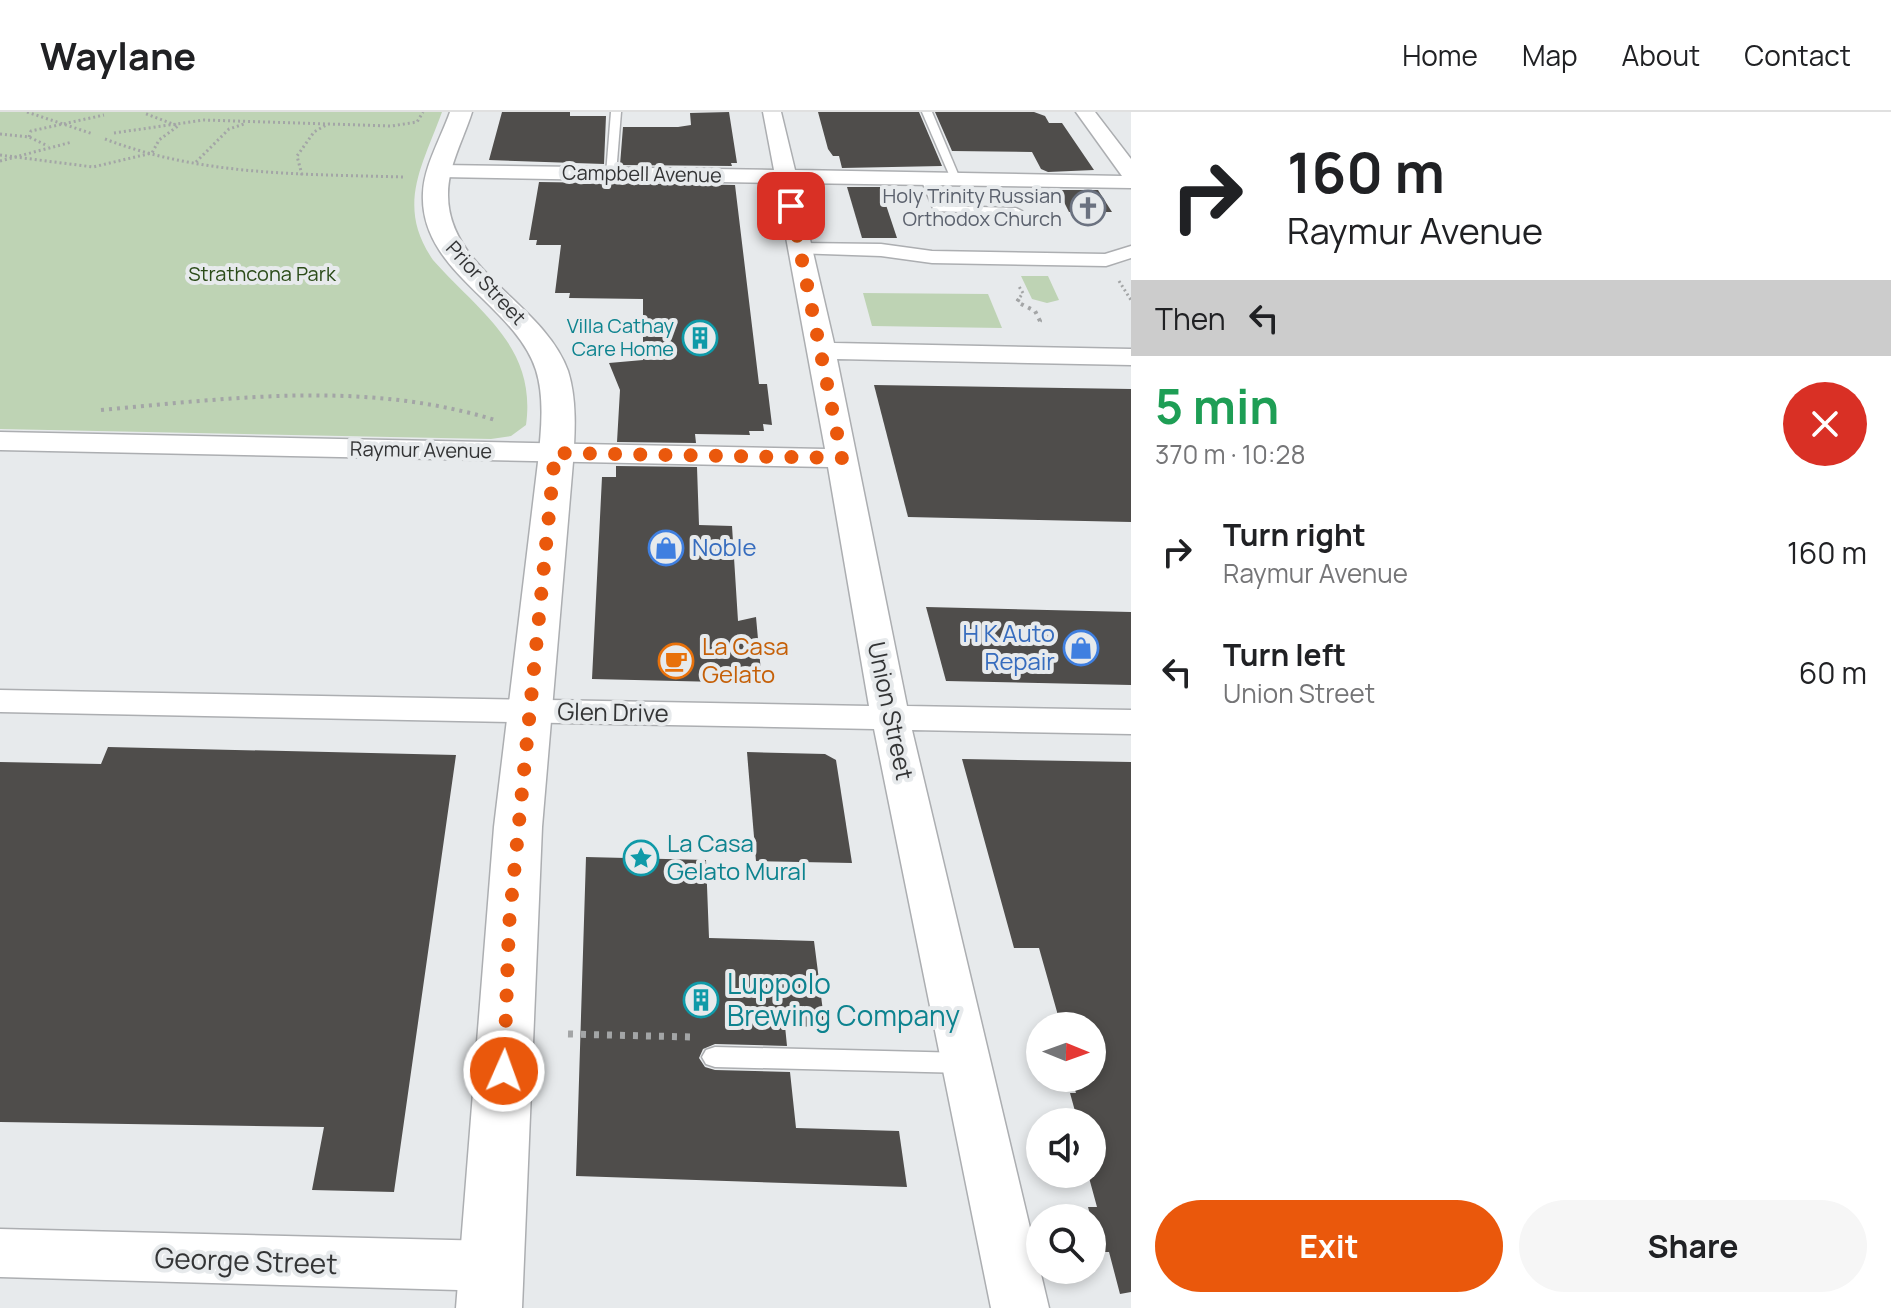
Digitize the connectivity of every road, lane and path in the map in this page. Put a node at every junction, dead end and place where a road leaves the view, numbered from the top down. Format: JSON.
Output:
{"nodes":[{"id":1,"x":27,"y":112,"type":"edge"},
{"id":2,"x":423,"y":112,"type":"edge"},
{"id":3,"x":461,"y":112,"type":"edge"},
{"id":4,"x":616,"y":112,"type":"edge"},
{"id":5,"x":772,"y":112,"type":"edge"},
{"id":6,"x":927,"y":112,"type":"edge"},
{"id":7,"x":1085,"y":112,"type":"edge"},
{"id":8,"x":144,"y":113,"type":"edge"},
{"id":9,"x":104,"y":115,"type":"dead end"},
{"id":10,"x":61,"y":122,"type":"junction"},
{"id":11,"x":175,"y":122,"type":"junction"},
{"id":12,"x":249,"y":122,"type":"junction"},
{"id":13,"x":329,"y":124,"type":"junction"},
{"id":14,"x":114,"y":133,"type":"dead end"},
{"id":15,"x":0,"y":134,"type":"edge"},
{"id":16,"x":93,"y":134,"type":"dead end"},
{"id":17,"x":29,"y":137,"type":"junction"},
{"id":18,"x":105,"y":139,"type":"dead end"},
{"id":19,"x":72,"y":142,"type":"dead end"},
{"id":20,"x":49,"y":146,"type":"junction"},
{"id":21,"x":0,"y":155,"type":"edge"},
{"id":22,"x":141,"y":155,"type":"junction"},
{"id":23,"x":16,"y":157,"type":"junction"},
{"id":24,"x":0,"y":161,"type":"edge"},
{"id":25,"x":196,"y":162,"type":"junction"},
{"id":26,"x":1131,"y":173,"type":"edge"},
{"id":27,"x":428,"y":174,"type":"junction"},
{"id":28,"x":611,"y":174,"type":"junction"},
{"id":29,"x":302,"y":176,"type":"junction"},
{"id":30,"x":785,"y":176,"type":"junction"},
{"id":31,"x":927,"y":179,"type":"junction"},
{"id":32,"x":957,"y":179,"type":"junction"},
{"id":33,"x":1131,"y":182,"type":"edge"},
{"id":34,"x":1016,"y":211,"type":"dead end"},
{"id":35,"x":800,"y":249,"type":"junction"},
{"id":36,"x":1131,"y":252,"type":"edge"},
{"id":37,"x":1005,"y":259,"type":"junction"},
{"id":38,"x":1030,"y":326,"type":"dead end"},
{"id":39,"x":822,"y":351,"type":"junction"},
{"id":40,"x":1131,"y":357,"type":"edge"},
{"id":41,"x":98,"y":410,"type":"dead end"},
{"id":42,"x":507,"y":424,"type":"dead end"},
{"id":43,"x":2,"y":444,"type":"edge"},
{"id":44,"x":555,"y":453,"type":"junction"},
{"id":45,"x":842,"y":458,"type":"junction"},
{"id":46,"x":0,"y":701,"type":"edge"},
{"id":47,"x":529,"y":712,"type":"junction"},
{"id":48,"x":891,"y":718,"type":"junction"},
{"id":49,"x":1131,"y":722,"type":"edge"},
{"id":50,"x":715,"y":1057,"type":"dead end"},
{"id":51,"x":966,"y":1063,"type":"junction"},
{"id":52,"x":0,"y":1253,"type":"edge"},
{"id":53,"x":491,"y":1287,"type":"edge"},
{"id":54,"x":1020,"y":1308,"type":"edge"}],
"edges":[{"from":1,"to":10,"type":"path"},
{"from":2,"to":13,"type":"path"},
{"from":3,"to":27,"type":"main road","name":"Prior Street"},
{"from":4,"to":28,"type":"lane"},
{"from":5,"to":30,"type":"street","name":"Union Street"},
{"from":6,"to":32,"type":"lane"},
{"from":7,"to":26,"type":"street"},
{"from":8,"to":11,"type":"path"},
{"from":9,"to":10,"type":"path"},
{"from":10,"to":16,"type":"path"},
{"from":10,"to":17,"type":"path"},
{"from":11,"to":12,"type":"path"},
{"from":11,"to":14,"type":"path"},
{"from":11,"to":22,"type":"path"},
{"from":12,"to":13,"type":"path"},
{"from":12,"to":25,"type":"path"},
{"from":13,"to":29,"type":"path"},
{"from":15,"to":17,"type":"path"},
{"from":17,"to":20,"type":"path"},
{"from":18,"to":22,"type":"path"},
{"from":19,"to":20,"type":"path"},
{"from":20,"to":23,"type":"path"},
{"from":21,"to":23,"type":"path"},
{"from":22,"to":23,"type":"path"},
{"from":22,"to":25,"type":"path"},
{"from":23,"to":24,"type":"path"},
{"from":25,"to":29,"type":"path"},
{"from":27,"to":28,"type":"street","name":"Campbell Avenue"},
{"from":27,"to":29,"type":"path"},
{"from":27,"to":44,"type":"main road","name":"Prior Street"},
{"from":28,"to":30,"type":"street","name":"Campbell Avenue"},
{"from":30,"to":31,"type":"street","name":"Campbell Avenue"},
{"from":30,"to":35,"type":"street","name":"Union Street"},
{"from":31,"to":32,"type":"street","name":"Campbell Avenue"},
{"from":31,"to":34,"type":"lane"},
{"from":32,"to":33,"type":"street","name":"Campbell Avenue"},
{"from":35,"to":37,"type":"street"},
{"from":35,"to":39,"type":"street","name":"Union Street"},
{"from":36,"to":37,"type":"street"},
{"from":37,"to":38,"type":"path"},
{"from":39,"to":40,"type":"street"},
{"from":39,"to":45,"type":"street","name":"Union Street"},
{"from":41,"to":42,"type":"path"},
{"from":43,"to":44,"type":"street","name":"Raymur Avenue"},
{"from":44,"to":45,"type":"street","name":"Raymur Avenue"},
{"from":44,"to":47,"type":"main road","name":"Prior Street"},
{"from":45,"to":48,"type":"street","name":"Union Street"},
{"from":46,"to":47,"type":"street","name":"Glen Drive"},
{"from":47,"to":48,"type":"street","name":"Glen Drive"},
{"from":47,"to":53,"type":"main road","name":"Prior Street"},
{"from":48,"to":49,"type":"street","name":"Glen Drive"},
{"from":48,"to":51,"type":"street","name":"Union Street"},
{"from":50,"to":51,"type":"lane"},
{"from":51,"to":54,"type":"street","name":"Union Street"},
{"from":52,"to":53,"type":"street","name":"George Street"}]}
